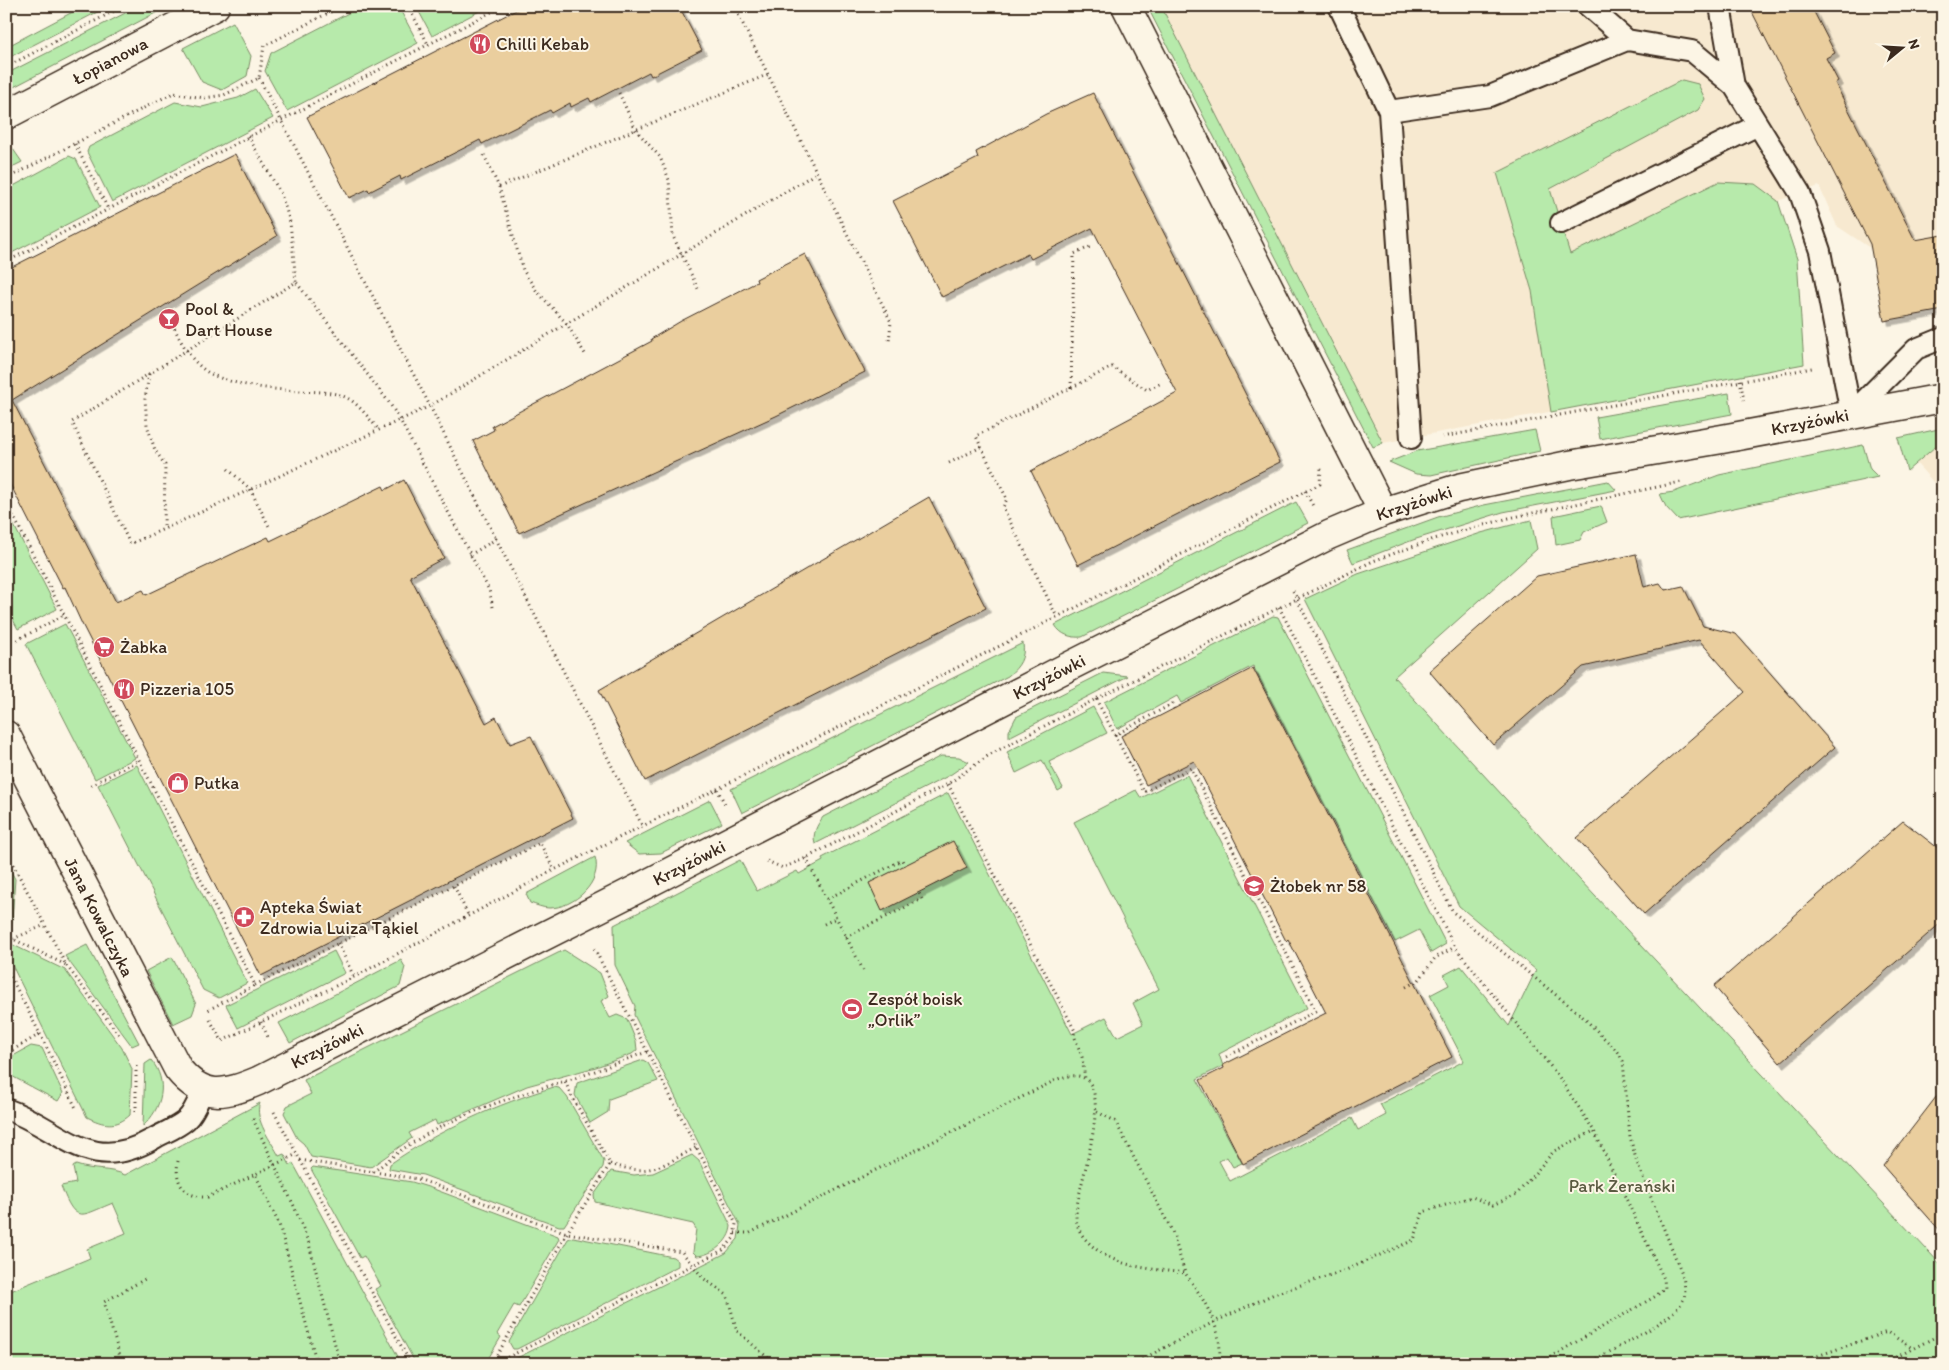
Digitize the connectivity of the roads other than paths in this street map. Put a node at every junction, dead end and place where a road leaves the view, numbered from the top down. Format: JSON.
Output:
{"nodes":[{"id":1,"x":215,"y":6,"type":"edge"},
{"id":2,"x":1126,"y":6,"type":"edge"},
{"id":3,"x":1339,"y":6,"type":"edge"},
{"id":4,"x":1588,"y":6,"type":"edge"},
{"id":5,"x":1720,"y":6,"type":"edge"},
{"id":6,"x":1627,"y":40,"type":"junction"},
{"id":7,"x":1734,"y":86,"type":"junction"},
{"id":8,"x":1389,"y":111,"type":"junction"},
{"id":9,"x":6,"y":115,"type":"edge"},
{"id":10,"x":1758,"y":125,"type":"junction"},
{"id":11,"x":1561,"y":223,"type":"dead end"},
{"id":12,"x":1943,"y":338,"type":"edge"},
{"id":13,"x":1943,"y":398,"type":"edge"},
{"id":14,"x":1851,"y":414,"type":"junction"},
{"id":15,"x":1411,"y":438,"type":"dead end"},
{"id":16,"x":1383,"y":512,"type":"junction"},
{"id":17,"x":6,"y":735,"type":"edge"},
{"id":18,"x":203,"y":1090,"type":"junction"},
{"id":19,"x":6,"y":1109,"type":"edge"}],
"edges":[{"from":1,"to":9,"type":"street","name":"Łopianowa"},
{"from":2,"to":16,"type":"street"},
{"from":3,"to":8,"type":"lane"},
{"from":4,"to":6,"type":"lane"},
{"from":5,"to":7,"type":"lane"},
{"from":6,"to":7,"type":"lane"},
{"from":6,"to":8,"type":"lane"},
{"from":7,"to":10,"type":"lane"},
{"from":8,"to":15,"type":"lane"},
{"from":10,"to":11,"type":"lane"},
{"from":10,"to":14,"type":"lane"},
{"from":12,"to":14,"type":"lane"},
{"from":13,"to":14,"type":"street","name":"Krzyżówki"},
{"from":14,"to":16,"type":"street","name":"Krzyżówki"},
{"from":16,"to":18,"type":"street","name":"Krzyżówki"},
{"from":17,"to":18,"type":"street","name":"Jana Kowalczyka"},
{"from":18,"to":19,"type":"lane"}]}
